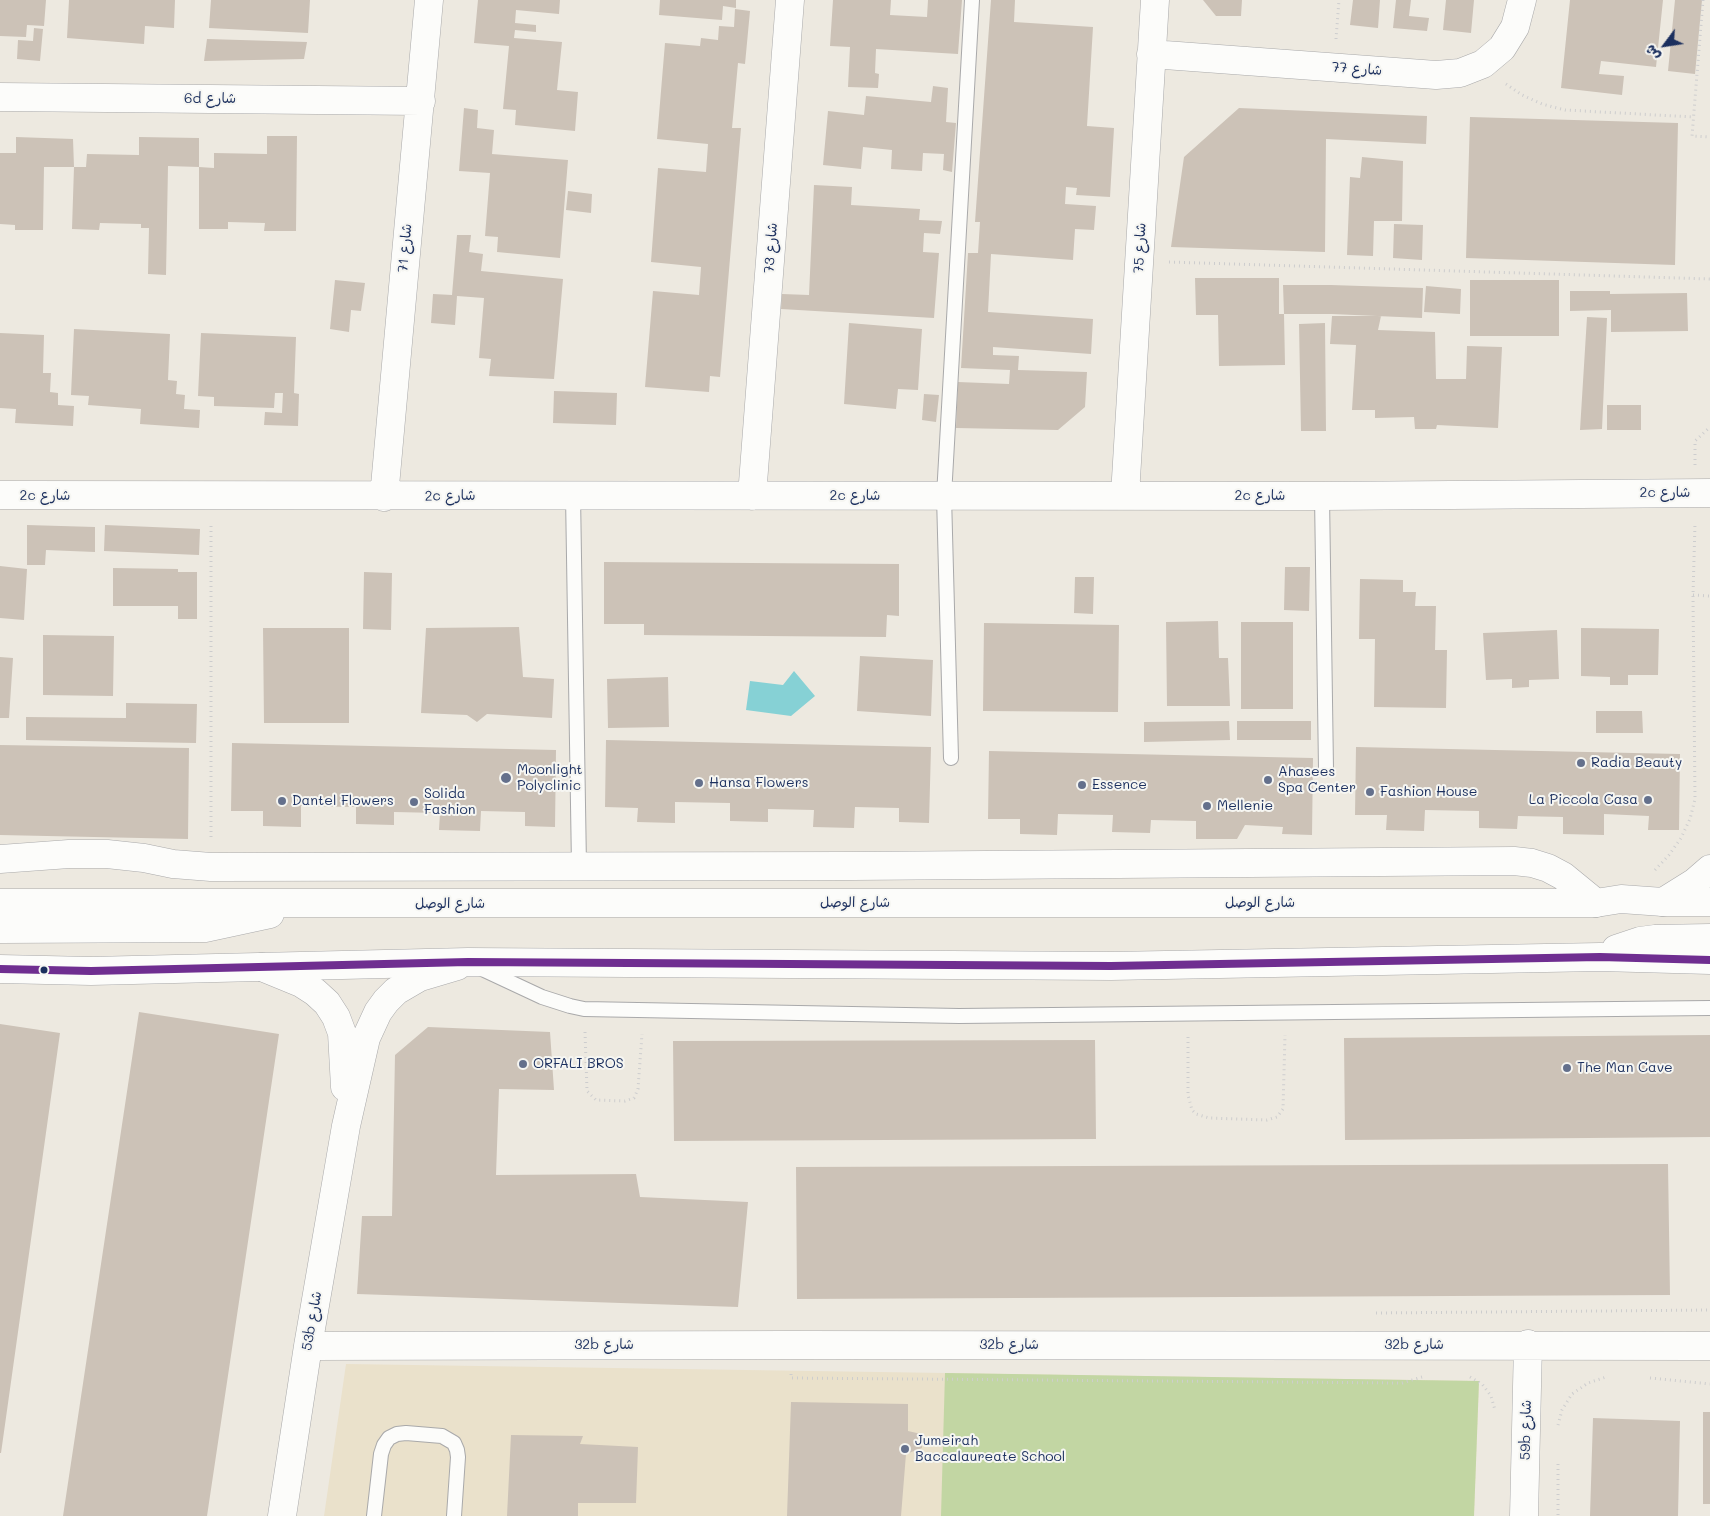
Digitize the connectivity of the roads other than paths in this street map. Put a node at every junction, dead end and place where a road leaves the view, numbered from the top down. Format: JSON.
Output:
{"nodes":[{"id":1,"x":429,"y":0,"type":"edge"},
{"id":2,"x":790,"y":0,"type":"edge"},
{"id":3,"x":972,"y":0,"type":"edge"},
{"id":4,"x":1155,"y":0,"type":"edge"},
{"id":5,"x":1522,"y":0,"type":"edge"},
{"id":6,"x":1151,"y":54,"type":"junction"},
{"id":7,"x":0,"y":98,"type":"edge"},
{"id":8,"x":421,"y":101,"type":"junction"},
{"id":9,"x":1703,"y":493,"type":"edge"},
{"id":10,"x":0,"y":495,"type":"edge"},
{"id":11,"x":573,"y":495,"type":"junction"},
{"id":12,"x":1125,"y":495,"type":"junction"},
{"id":13,"x":752,"y":496,"type":"junction"},
{"id":14,"x":944,"y":496,"type":"junction"},
{"id":15,"x":1322,"y":496,"type":"junction"},
{"id":16,"x":384,"y":497,"type":"junction"},
{"id":17,"x":951,"y":758,"type":"dead end"},
{"id":18,"x":1326,"y":769,"type":"dead end"},
{"id":19,"x":0,"y":859,"type":"edge"},
{"id":20,"x":579,"y":866,"type":"junction"},
{"id":21,"x":1710,"y":869,"type":"edge"},
{"id":22,"x":1608,"y":901,"type":"junction"},
{"id":23,"x":1663,"y":902,"type":"junction"},
{"id":24,"x":1710,"y":902,"type":"edge"},
{"id":25,"x":0,"y":903,"type":"edge"},
{"id":26,"x":312,"y":904,"type":"junction"},
{"id":27,"x":0,"y":929,"type":"edge"},
{"id":28,"x":1710,"y":938,"type":"edge"},
{"id":29,"x":1600,"y":957,"type":"junction"},
{"id":30,"x":1710,"y":960,"type":"edge"},
{"id":31,"x":468,"y":962,"type":"junction"},
{"id":32,"x":262,"y":966,"type":"junction"},
{"id":33,"x":0,"y":969,"type":"edge"},
{"id":34,"x":1710,"y":1008,"type":"edge"},
{"id":35,"x":346,"y":1126,"type":"junction"},
{"id":36,"x":1528,"y":1344,"type":"junction"},
{"id":37,"x":308,"y":1346,"type":"junction"},
{"id":38,"x":1710,"y":1346,"type":"edge"},
{"id":39,"x":282,"y":1516,"type":"edge"},
{"id":40,"x":374,"y":1516,"type":"edge"},
{"id":41,"x":454,"y":1516,"type":"edge"},
{"id":42,"x":1524,"y":1516,"type":"edge"}],
"edges":[{"from":1,"to":8,"type":"street","name":"شارع 71"},
{"from":2,"to":13,"type":"street","name":"شارع 73"},
{"from":3,"to":14,"type":"lane"},
{"from":4,"to":6,"type":"street","name":"شارع 75"},
{"from":5,"to":6,"type":"street","name":"شارع 77"},
{"from":6,"to":12,"type":"street","name":"شارع 75"},
{"from":7,"to":8,"type":"street","name":"6d شارع"},
{"from":8,"to":16,"type":"street","name":"شارع 71"},
{"from":9,"to":15,"type":"street","name":"2c شارع"},
{"from":10,"to":16,"type":"street","name":"2c شارع"},
{"from":11,"to":13,"type":"street","name":"2c شارع"},
{"from":11,"to":16,"type":"street","name":"2c شارع"},
{"from":11,"to":20,"type":"lane"},
{"from":12,"to":14,"type":"street","name":"2c شارع"},
{"from":12,"to":15,"type":"street","name":"2c شارع"},
{"from":13,"to":14,"type":"street","name":"2c شارع"},
{"from":14,"to":17,"type":"lane"},
{"from":15,"to":18,"type":"lane"},
{"from":19,"to":20,"type":"street"},
{"from":20,"to":22,"type":"street"},
{"from":21,"to":23,"type":"street"},
{"from":22,"to":23,"type":"street","name":"شارع الوصل"},
{"from":22,"to":26,"type":"street","name":"شارع الوصل"},
{"from":23,"to":24,"type":"street","name":"شارع الوصل"},
{"from":25,"to":26,"type":"street","name":"شارع الوصل"},
{"from":26,"to":27,"type":"street"},
{"from":28,"to":29,"type":"street"},
{"from":29,"to":30,"type":"street"},
{"from":29,"to":31,"type":"street"},
{"from":31,"to":32,"type":"street"},
{"from":31,"to":34,"type":"lane"},
{"from":31,"to":35,"type":"street","name":"53b شارع"},
{"from":32,"to":33,"type":"street"},
{"from":32,"to":35,"type":"street","name":"53b شارع"},
{"from":35,"to":37,"type":"street","name":"53b شارع"},
{"from":36,"to":37,"type":"street","name":"32b شارع"},
{"from":36,"to":38,"type":"street","name":"32b شارع"},
{"from":36,"to":42,"type":"street","name":"59b شارع"},
{"from":37,"to":39,"type":"street","name":"53b شارع"},
{"from":40,"to":41,"type":"lane"}]}
